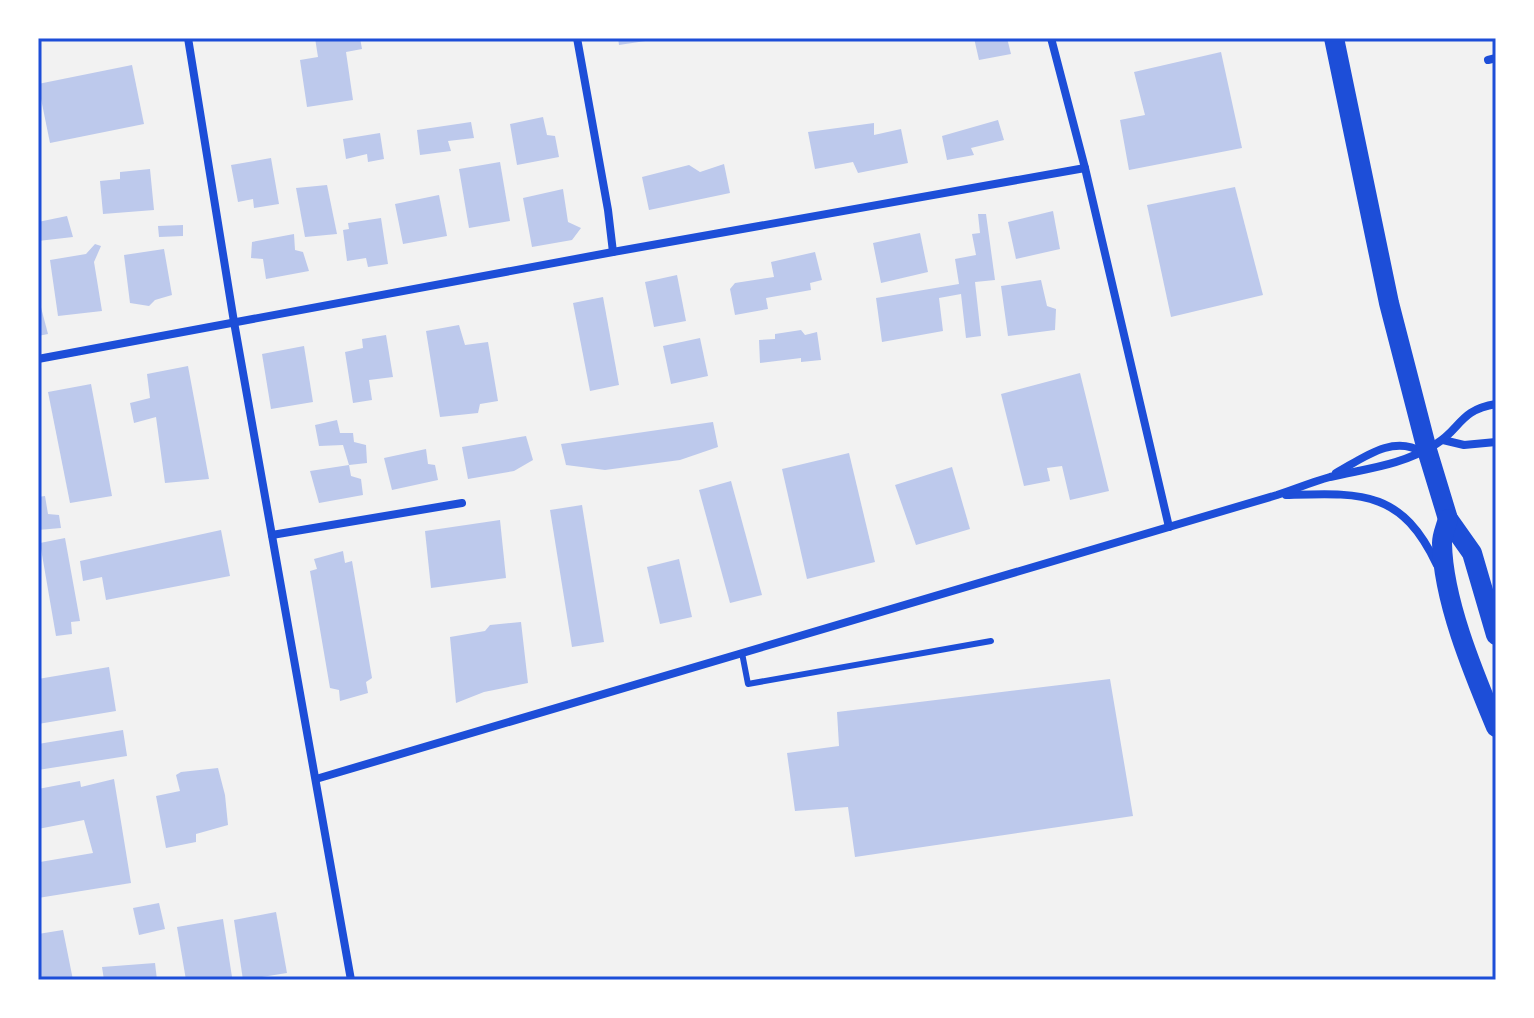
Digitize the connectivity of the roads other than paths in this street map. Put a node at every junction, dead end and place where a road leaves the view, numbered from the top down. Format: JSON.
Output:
{"nodes":[{"id":1,"x":188,"y":38,"type":"edge"},
{"id":2,"x":577,"y":38,"type":"edge"},
{"id":3,"x":1051,"y":38,"type":"edge"},
{"id":4,"x":1334,"y":38,"type":"edge"},
{"id":5,"x":1085,"y":168,"type":"junction"},
{"id":6,"x":613,"y":252,"type":"junction"},
{"id":7,"x":234,"y":322,"type":"junction"},
{"id":8,"x":38,"y":359,"type":"edge"},
{"id":9,"x":1496,"y":404,"type":"edge"},
{"id":10,"x":1496,"y":442,"type":"edge"},
{"id":11,"x":1431,"y":447,"type":"junction"},
{"id":12,"x":1329,"y":478,"type":"junction"},
{"id":13,"x":1277,"y":495,"type":"junction"},
{"id":14,"x":462,"y":503,"type":"dead end"},
{"id":15,"x":1448,"y":519,"type":"junction"},
{"id":16,"x":1169,"y":527,"type":"junction"},
{"id":17,"x":272,"y":535,"type":"junction"},
{"id":18,"x":1447,"y":586,"type":"junction"},
{"id":19,"x":1496,"y":635,"type":"edge"},
{"id":20,"x":991,"y":641,"type":"dead end"},
{"id":21,"x":742,"y":653,"type":"junction"},
{"id":22,"x":1496,"y":727,"type":"edge"},
{"id":23,"x":316,"y":779,"type":"junction"},
{"id":24,"x":351,"y":980,"type":"edge"}],
"edges":[{"from":1,"to":7,"type":"street"},
{"from":2,"to":6,"type":"street"},
{"from":3,"to":5,"type":"street"},
{"from":4,"to":11,"type":"main road"},
{"from":5,"to":6,"type":"street"},
{"from":5,"to":16,"type":"street"},
{"from":6,"to":7,"type":"street"},
{"from":7,"to":8,"type":"street"},
{"from":7,"to":17,"type":"street"},
{"from":9,"to":11,"type":"street"},
{"from":10,"to":11,"type":"street"},
{"from":11,"to":12,"type":"street"},
{"from":11,"to":12,"type":"street"},
{"from":11,"to":15,"type":"main road"},
{"from":12,"to":13,"type":"street"},
{"from":13,"to":16,"type":"street"},
{"from":13,"to":18,"type":"street"},
{"from":14,"to":17,"type":"street"},
{"from":15,"to":18,"type":"main road"},
{"from":15,"to":19,"type":"main road"},
{"from":16,"to":21,"type":"street"},
{"from":17,"to":23,"type":"street"},
{"from":18,"to":22,"type":"main road"},
{"from":20,"to":21,"type":"lane"},
{"from":21,"to":23,"type":"street"},
{"from":23,"to":24,"type":"street"}]}
